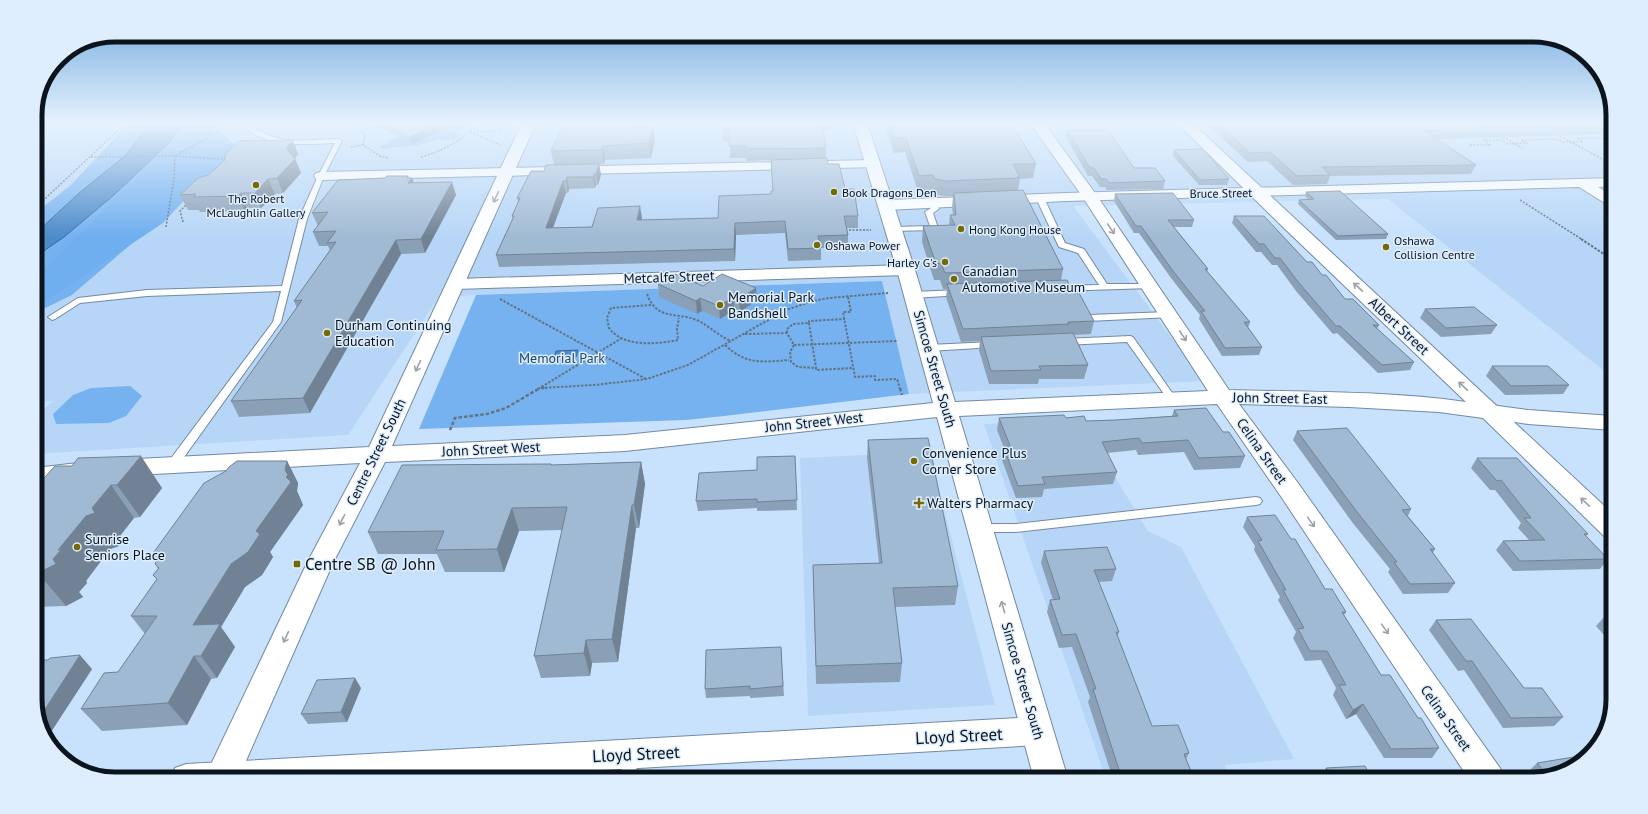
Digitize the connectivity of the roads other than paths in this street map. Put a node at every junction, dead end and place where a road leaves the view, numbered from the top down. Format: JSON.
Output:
{"nodes":[{"id":1,"x":329,"y":161,"type":"edge"},
{"id":2,"x":513,"y":161,"type":"edge"},
{"id":3,"x":871,"y":161,"type":"edge"},
{"id":4,"x":1064,"y":161,"type":"edge"},
{"id":5,"x":1223,"y":161,"type":"edge"},
{"id":6,"x":872,"y":164,"type":"junction"},
{"id":7,"x":508,"y":172,"type":"junction"},
{"id":8,"x":321,"y":176,"type":"junction"},
{"id":9,"x":1606,"y":182,"type":"edge"},
{"id":10,"x":1582,"y":183,"type":"junction"},
{"id":11,"x":1255,"y":192,"type":"junction"},
{"id":12,"x":1089,"y":196,"type":"junction"},
{"id":13,"x":1040,"y":198,"type":"junction"},
{"id":14,"x":1606,"y":198,"type":"edge"},
{"id":15,"x":932,"y":203,"type":"junction"},
{"id":16,"x":887,"y":205,"type":"junction"},
{"id":17,"x":894,"y":229,"type":"junction"},
{"id":18,"x":906,"y":270,"type":"junction"},
{"id":19,"x":456,"y":284,"type":"junction"},
{"id":20,"x":1149,"y":286,"type":"junction"},
{"id":21,"x":1105,"y":287,"type":"junction"},
{"id":22,"x":286,"y":288,"type":"junction"},
{"id":23,"x":1052,"y":289,"type":"edge"},
{"id":24,"x":967,"y":293,"type":"edge"},
{"id":25,"x":913,"y":295,"type":"junction"},
{"id":26,"x":1169,"y":315,"type":"junction"},
{"id":27,"x":52,"y":317,"type":"dead end"},
{"id":28,"x":1088,"y":318,"type":"edge"},
{"id":29,"x":1054,"y":342,"type":"edge"},
{"id":30,"x":1000,"y":345,"type":"edge"},
{"id":31,"x":928,"y":348,"type":"junction"},
{"id":32,"x":1223,"y":397,"type":"junction"},
{"id":33,"x":1172,"y":399,"type":"junction"},
{"id":34,"x":946,"y":409,"type":"junction"},
{"id":35,"x":1491,"y":412,"type":"junction"},
{"id":36,"x":1606,"y":423,"type":"edge"},
{"id":37,"x":377,"y":454,"type":"junction"},
{"id":38,"x":173,"y":464,"type":"junction"},
{"id":39,"x":42,"y":475,"type":"edge"},
{"id":40,"x":1256,"y":501,"type":"dead end"},
{"id":41,"x":1606,"y":522,"type":"edge"},
{"id":42,"x":980,"y":528,"type":"junction"},
{"id":43,"x":1038,"y":731,"type":"junction"},
{"id":44,"x":629,"y":767,"type":"edge"},
{"id":45,"x":225,"y":772,"type":"edge"},
{"id":46,"x":444,"y":772,"type":"edge"},
{"id":47,"x":1049,"y":772,"type":"edge"},
{"id":48,"x":1483,"y":772,"type":"edge"}],
"edges":[{"from":1,"to":8,"type":"lane"},
{"from":2,"to":7,"type":"street","name":"Centre Street South"},
{"from":3,"to":6,"type":"street","name":"Simcoe Street South"},
{"from":4,"to":12,"type":"street","name":"Celina Street"},
{"from":5,"to":11,"type":"street","name":"Albert Street"},
{"from":6,"to":7,"type":"street"},
{"from":6,"to":16,"type":"street","name":"Simcoe Street South"},
{"from":7,"to":8,"type":"street"},
{"from":7,"to":19,"type":"street","name":"Centre Street South","one_way":true},
{"from":8,"to":22,"type":"lane"},
{"from":9,"to":10,"type":"street","name":"Bruce Street"},
{"from":10,"to":11,"type":"street","name":"Bruce Street"},
{"from":10,"to":14,"type":"street"},
{"from":11,"to":12,"type":"street","name":"Bruce Street"},
{"from":35,"to":11,"type":"street","name":"Albert Street","one_way":true},
{"from":12,"to":13,"type":"street","name":"Bruce Street"},
{"from":12,"to":20,"type":"street","name":"Celina Street","one_way":true},
{"from":13,"to":15,"type":"street","name":"Bruce Street"},
{"from":13,"to":21,"type":"lane"},
{"from":15,"to":16,"type":"street","name":"Bruce Street"},
{"from":15,"to":17,"type":"lane"},
{"from":16,"to":17,"type":"street","name":"Simcoe Street South"},
{"from":17,"to":18,"type":"street","name":"Simcoe Street South"},
{"from":18,"to":19,"type":"street","name":"Metcalfe Street"},
{"from":18,"to":25,"type":"street","name":"Simcoe Street South"},
{"from":19,"to":37,"type":"street","name":"Centre Street South","one_way":true},
{"from":20,"to":21,"type":"lane"},
{"from":20,"to":26,"type":"street","name":"Celina Street"},
{"from":21,"to":23,"type":"lane"},
{"from":22,"to":27,"type":"lane"},
{"from":22,"to":38,"type":"lane"},
{"from":24,"to":25,"type":"lane"},
{"from":25,"to":31,"type":"street","name":"Simcoe Street South"},
{"from":26,"to":28,"type":"lane"},
{"from":26,"to":32,"type":"street","name":"Celina Street","one_way":true},
{"from":29,"to":33,"type":"lane"},
{"from":30,"to":31,"type":"lane"},
{"from":31,"to":34,"type":"street","name":"Simcoe Street South"},
{"from":32,"to":33,"type":"street","name":"John Street East"},
{"from":32,"to":35,"type":"street","name":"John Street East"},
{"from":32,"to":48,"type":"street","name":"Celina Street","one_way":true},
{"from":33,"to":34,"type":"street","name":"John Street East"},
{"from":34,"to":37,"type":"street","name":"John Street West"},
{"from":34,"to":42,"type":"street","name":"Simcoe Street South"},
{"from":35,"to":36,"type":"street","name":"John Street East"},
{"from":41,"to":35,"type":"street","name":"Albert Street","one_way":true},
{"from":37,"to":38,"type":"street","name":"John Street West"},
{"from":37,"to":45,"type":"street","name":"Centre Street South","one_way":true},
{"from":38,"to":39,"type":"street","name":"John Street West"},
{"from":40,"to":42,"type":"lane"},
{"from":43,"to":42,"type":"street","name":"Simcoe Street South","one_way":true},
{"from":43,"to":44,"type":"street","name":"Lloyd Street"},
{"from":43,"to":47,"type":"street","name":"Simcoe Street South"},
{"from":44,"to":46,"type":"street","name":"Lloyd Street"}]}
